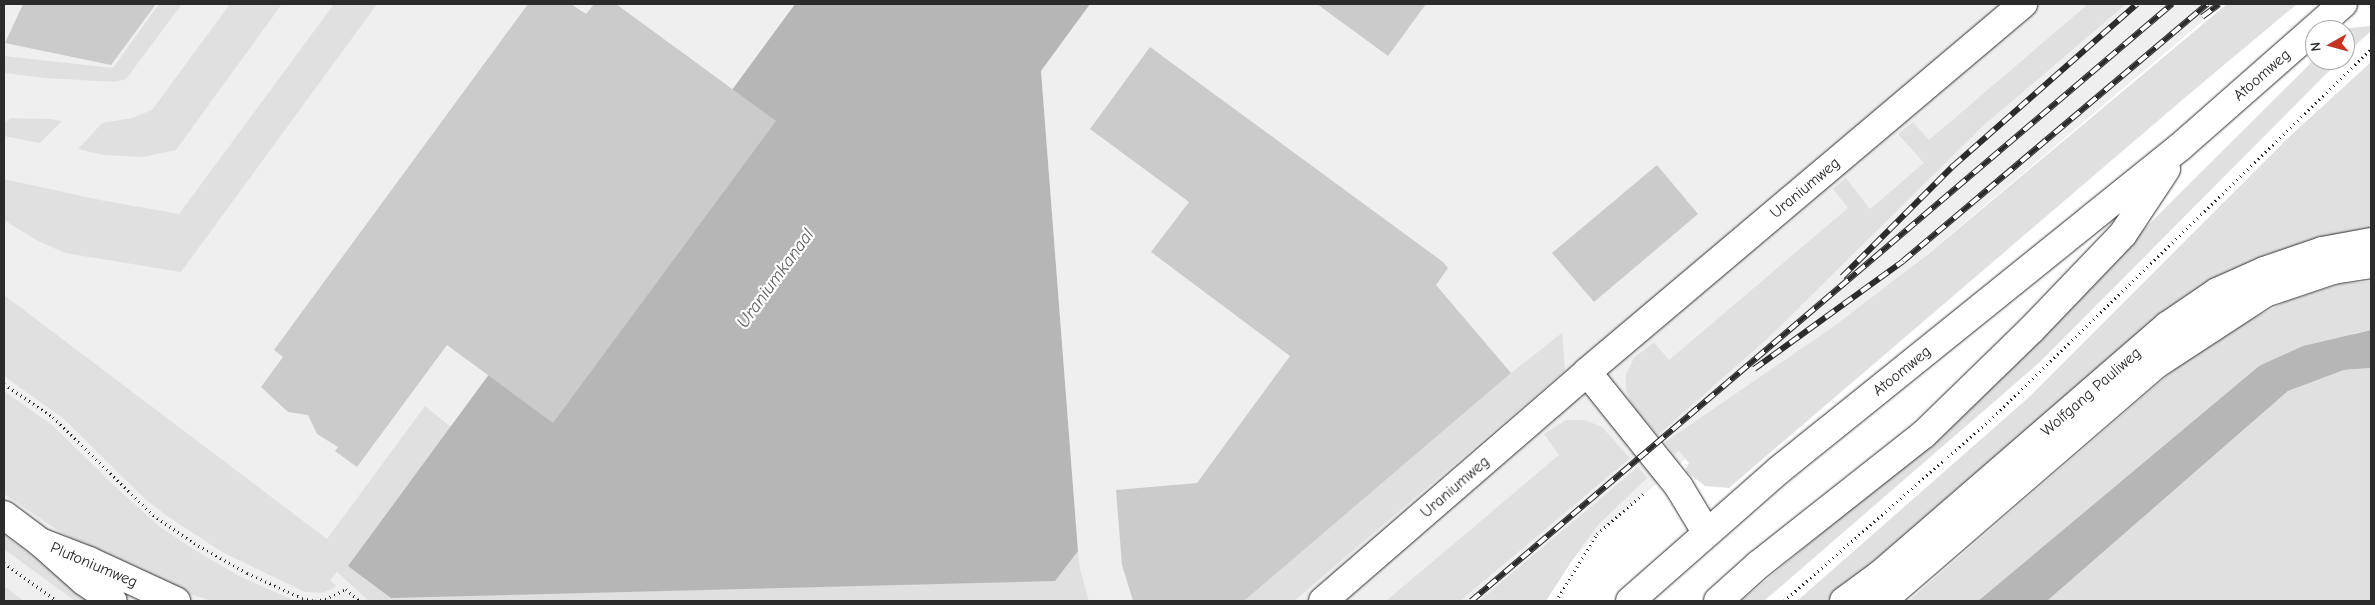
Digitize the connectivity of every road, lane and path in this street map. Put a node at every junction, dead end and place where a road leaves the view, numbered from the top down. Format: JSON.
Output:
{"nodes":[{"id":1,"x":2023,"y":4,"type":"edge"},
{"id":2,"x":2343,"y":4,"type":"edge"},
{"id":3,"x":2371,"y":49,"type":"edge"},
{"id":4,"x":2180,"y":147,"type":"junction"},
{"id":5,"x":2371,"y":242,"type":"edge"},
{"id":6,"x":2371,"y":264,"type":"edge"},
{"id":7,"x":1587,"y":372,"type":"junction"},
{"id":8,"x":4,"y":384,"type":"edge"},
{"id":9,"x":1668,"y":472,"type":"junction"},
{"id":10,"x":4,"y":515,"type":"edge"},
{"id":11,"x":1706,"y":532,"type":"junction"},
{"id":12,"x":40,"y":542,"type":"junction"},
{"id":13,"x":4,"y":562,"type":"edge"},
{"id":14,"x":1329,"y":597,"type":"edge"},
{"id":15,"x":57,"y":601,"type":"edge"},
{"id":16,"x":113,"y":601,"type":"edge"},
{"id":17,"x":176,"y":601,"type":"edge"},
{"id":18,"x":360,"y":601,"type":"edge"},
{"id":19,"x":1556,"y":601,"type":"edge"},
{"id":20,"x":1630,"y":601,"type":"edge"},
{"id":21,"x":1718,"y":601,"type":"edge"},
{"id":22,"x":1784,"y":601,"type":"edge"},
{"id":23,"x":1844,"y":601,"type":"edge"},
{"id":24,"x":1882,"y":601,"type":"edge"}],
"edges":[{"from":1,"to":7,"type":"street","name":"Uraniumweg"},
{"from":2,"to":4,"type":"street","name":"Atoomweg"},
{"from":3,"to":22,"type":"path"},
{"from":4,"to":11,"type":"street","name":"Atoomweg"},
{"from":4,"to":21,"type":"street","name":"Atoomweg"},
{"from":5,"to":23,"type":"street","name":"Wolfgang Pauliweg"},
{"from":6,"to":24,"type":"street","name":"Wolfgang Pauliweg"},
{"from":7,"to":9,"type":"street"},
{"from":7,"to":14,"type":"street","name":"Uraniumweg"},
{"from":8,"to":18,"type":"path"},
{"from":9,"to":11,"type":"street"},
{"from":9,"to":19,"type":"path"},
{"from":10,"to":12,"type":"street","name":"Plutoniumweg"},
{"from":11,"to":20,"type":"street","name":"Atoomweg"},
{"from":12,"to":16,"type":"street","name":"Plutoniumweg"},
{"from":12,"to":17,"type":"street","name":"Plutoniumweg"},
{"from":13,"to":15,"type":"path"}]}
